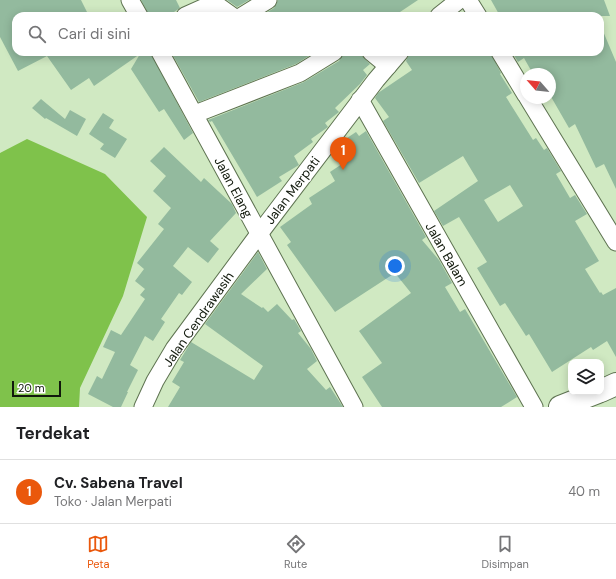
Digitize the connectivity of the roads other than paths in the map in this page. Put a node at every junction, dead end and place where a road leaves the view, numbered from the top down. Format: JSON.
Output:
{"nodes":[{"id":1,"x":130,"y":0,"type":"edge"},
{"id":2,"x":268,"y":0,"type":"edge"},
{"id":3,"x":459,"y":0,"type":"edge"},
{"id":4,"x":468,"y":0,"type":"edge"},
{"id":5,"x":137,"y":12,"type":"edge"},
{"id":6,"x":194,"y":12,"type":"edge"},
{"id":7,"x":226,"y":12,"type":"edge"},
{"id":8,"x":248,"y":12,"type":"edge"},
{"id":9,"x":443,"y":12,"type":"edge"},
{"id":10,"x":476,"y":12,"type":"edge"},
{"id":11,"x":162,"y":56,"type":"edge"},
{"id":12,"x":328,"y":56,"type":"edge"},
{"id":13,"x":376,"y":56,"type":"edge"},
{"id":14,"x":397,"y":56,"type":"edge"},
{"id":15,"x":502,"y":56,"type":"edge"},
{"id":16,"x":388,"y":66,"type":"junction"},
{"id":17,"x":520,"y":85,"type":"edge"},
{"id":18,"x":360,"y":100,"type":"junction"},
{"id":19,"x":532,"y":104,"type":"edge"},
{"id":20,"x":196,"y":114,"type":"junction"},
{"id":21,"x":259,"y":234,"type":"junction"},
{"id":22,"x":616,"y":242,"type":"edge"},
{"id":23,"x":616,"y":384,"type":"edge"},
{"id":24,"x":604,"y":389,"type":"edge"},
{"id":25,"x":590,"y":395,"type":"edge"},
{"id":26,"x":143,"y":407,"type":"edge"},
{"id":27,"x":354,"y":407,"type":"edge"},
{"id":28,"x":534,"y":407,"type":"edge"},
{"id":29,"x":560,"y":407,"type":"edge"}],
"edges":[{"from":1,"to":5,"type":"street"},
{"from":2,"to":8,"type":"street"},
{"from":3,"to":9,"type":"street"},
{"from":4,"to":10,"type":"street"},
{"from":6,"to":7,"type":"street"},
{"from":11,"to":20,"type":"street","name":"Jalan Elang"},
{"from":12,"to":20,"type":"street"},
{"from":13,"to":16,"type":"street"},
{"from":14,"to":16,"type":"street","name":"Jalan Merpati"},
{"from":15,"to":17,"type":"street"},
{"from":16,"to":18,"type":"street","name":"Jalan Merpati"},
{"from":18,"to":21,"type":"street","name":"Jalan Merpati"},
{"from":18,"to":28,"type":"street","name":"Jalan Balam"},
{"from":19,"to":22,"type":"street"},
{"from":20,"to":21,"type":"street","name":"Jalan Elang"},
{"from":21,"to":26,"type":"street","name":"Jalan Cendrawasih"},
{"from":21,"to":27,"type":"street","name":"Jalan Elang"},
{"from":23,"to":24,"type":"main road"},
{"from":25,"to":29,"type":"main road"}]}
